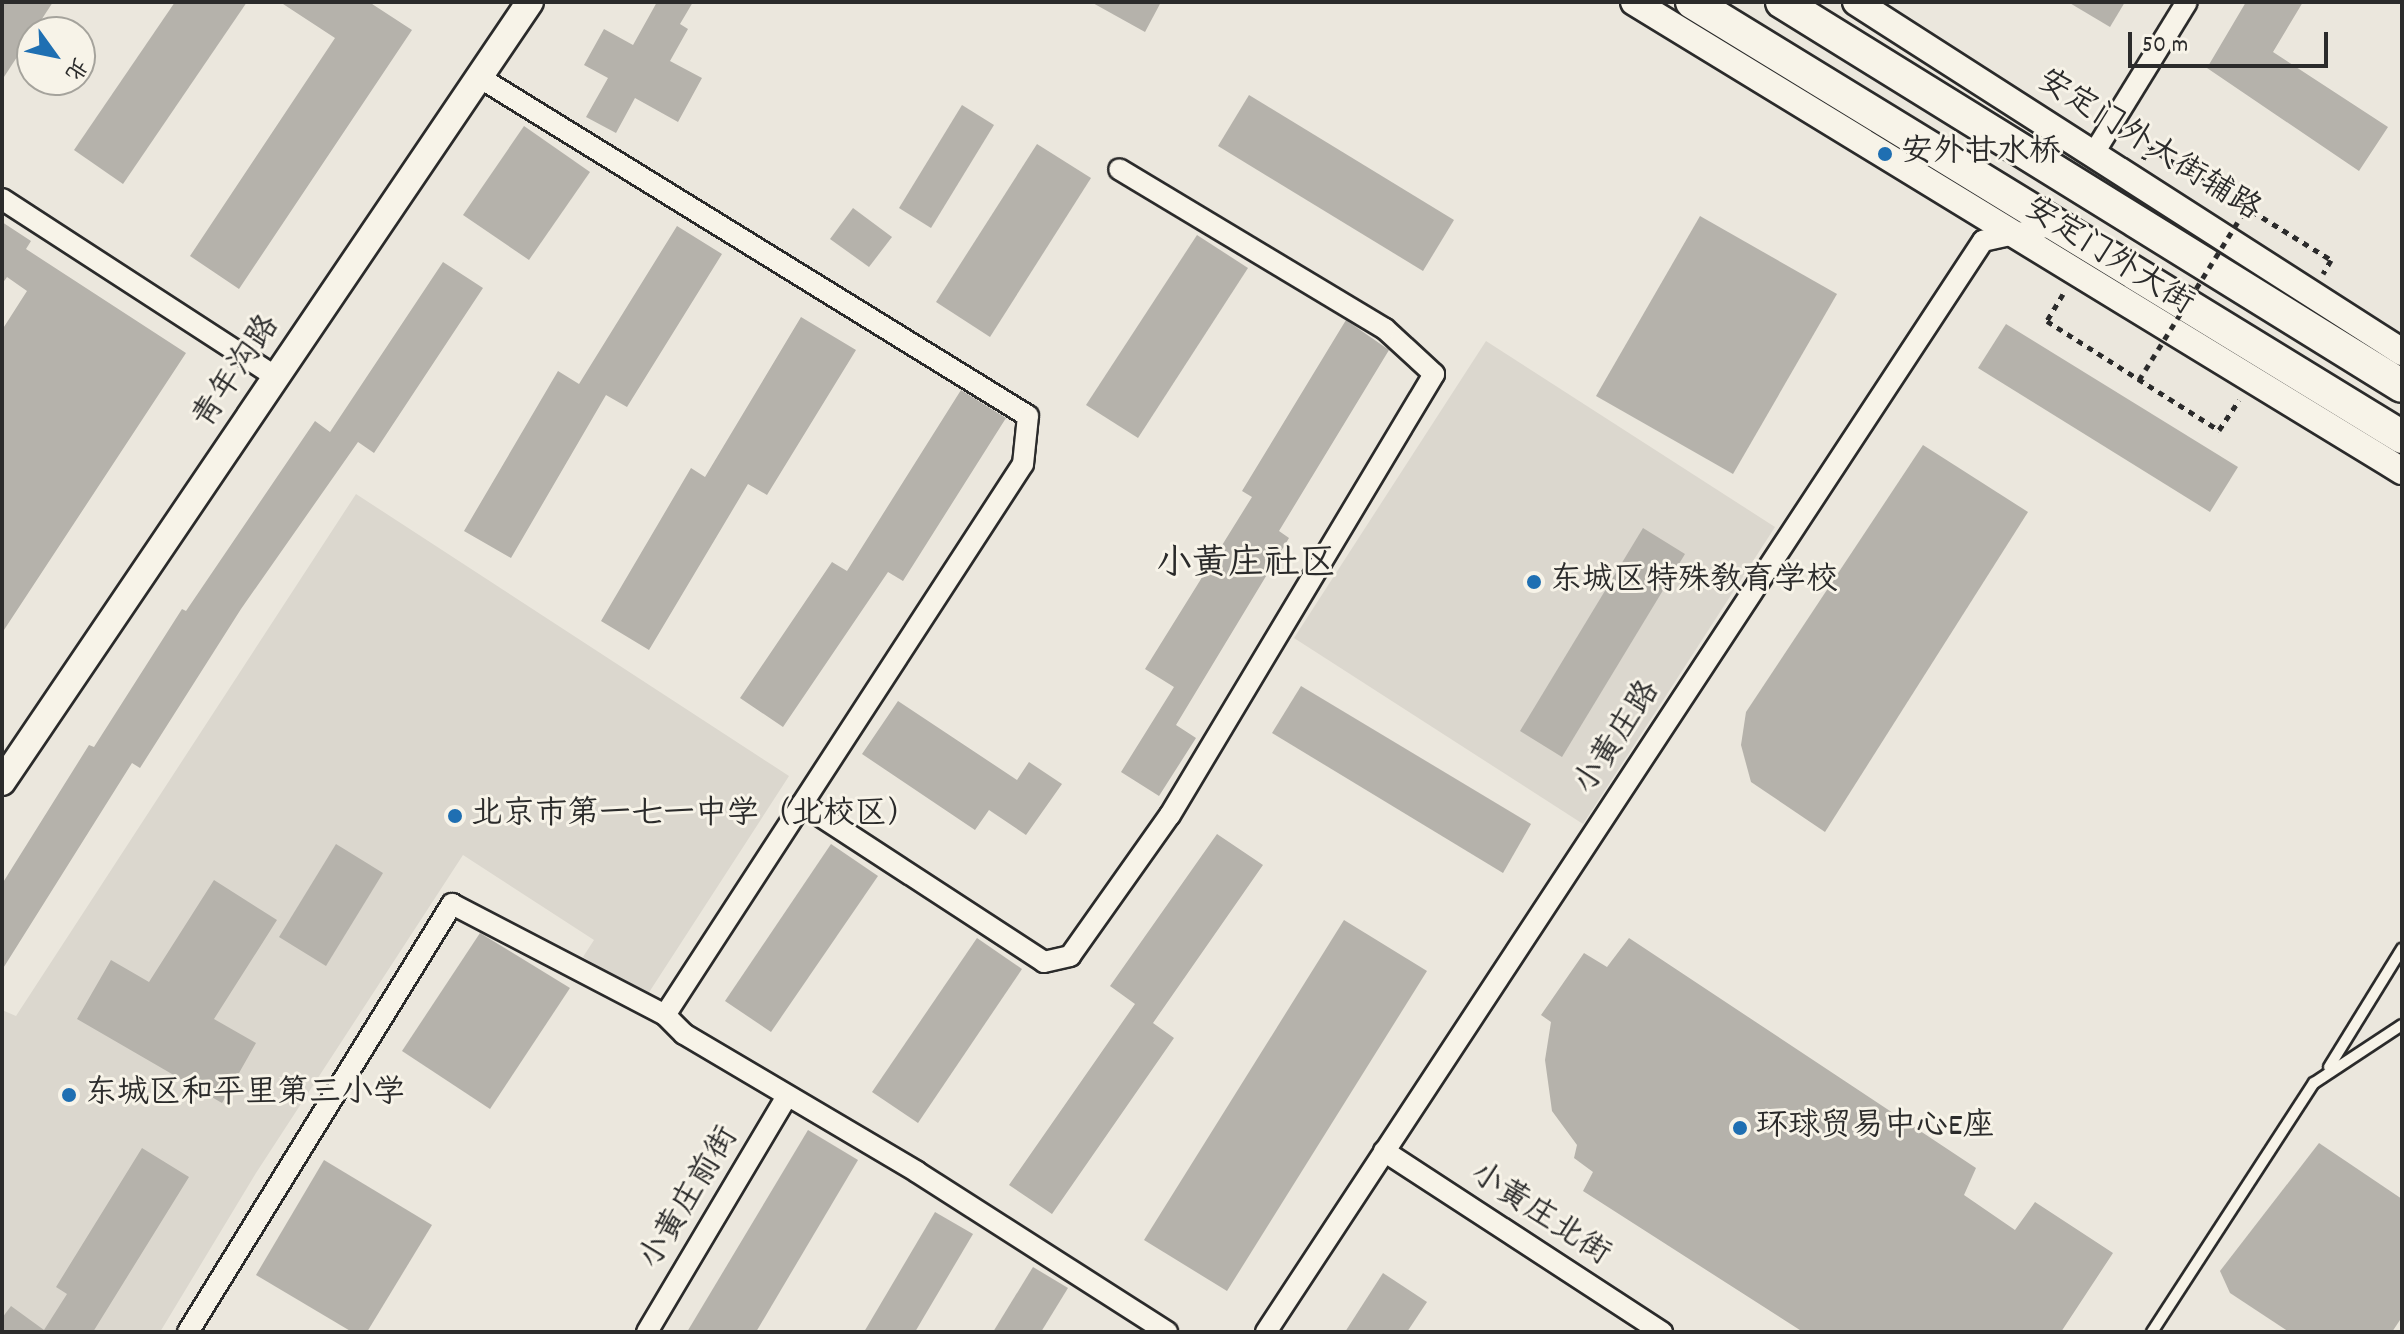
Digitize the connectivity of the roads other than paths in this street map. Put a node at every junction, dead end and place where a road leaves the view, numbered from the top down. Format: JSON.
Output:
{"nodes":[{"id":1,"x":530,"y":2,"type":"edge"},
{"id":2,"x":1634,"y":2,"type":"edge"},
{"id":3,"x":1692,"y":2,"type":"edge"},
{"id":4,"x":1782,"y":2,"type":"edge"},
{"id":5,"x":1856,"y":2,"type":"edge"},
{"id":6,"x":2187,"y":2,"type":"edge"},
{"id":7,"x":479,"y":77,"type":"junction"},
{"id":8,"x":2094,"y":153,"type":"junction"},
{"id":9,"x":1119,"y":169,"type":"dead end"},
{"id":10,"x":2074,"y":185,"type":"junction"},
{"id":11,"x":2,"y":199,"type":"edge"},
{"id":12,"x":2055,"y":225,"type":"junction"},
{"id":13,"x":2019,"y":233,"type":"junction"},
{"id":14,"x":2402,"y":352,"type":"edge"},
{"id":15,"x":276,"y":377,"type":"junction"},
{"id":16,"x":2402,"y":386,"type":"edge"},
{"id":17,"x":2402,"y":437,"type":"edge"},
{"id":18,"x":2402,"y":471,"type":"edge"},
{"id":19,"x":2,"y":782,"type":"edge"},
{"id":20,"x":802,"y":804,"type":"junction"},
{"id":21,"x":2402,"y":949,"type":"edge"},
{"id":22,"x":665,"y":1015,"type":"junction"},
{"id":23,"x":2402,"y":1025,"type":"edge"},
{"id":24,"x":2326,"y":1071,"type":"junction"},
{"id":25,"x":787,"y":1096,"type":"junction"},
{"id":26,"x":1384,"y":1151,"type":"junction"},
{"id":27,"x":188,"y":1332,"type":"edge"},
{"id":28,"x":647,"y":1332,"type":"edge"},
{"id":29,"x":1167,"y":1332,"type":"edge"},
{"id":30,"x":1266,"y":1332,"type":"edge"},
{"id":31,"x":1662,"y":1332,"type":"edge"},
{"id":32,"x":2152,"y":1332,"type":"edge"}],
"edges":[{"from":1,"to":7,"type":"street","name":"青年沟路"},
{"from":2,"to":13,"type":"street"},
{"from":3,"to":12,"type":"main road","name":"安定门外大街"},
{"from":4,"to":10,"type":"main road","name":"安定门外大街"},
{"from":5,"to":8,"type":"street","name":"安定门外大街辅路"},
{"from":6,"to":8,"type":"street"},
{"from":7,"to":15,"type":"street","name":"青年沟路"},
{"from":7,"to":20,"type":"street"},
{"from":8,"to":10,"type":"street"},
{"from":8,"to":14,"type":"street","name":"安定门外大街辅路"},
{"from":9,"to":20,"type":"street"},
{"from":10,"to":16,"type":"main road","name":"安定门外大街"},
{"from":11,"to":15,"type":"street"},
{"from":12,"to":13,"type":"street","name":"小黄庄路"},
{"from":12,"to":17,"type":"main road","name":"安定门外大街"},
{"from":13,"to":18,"type":"street"},
{"from":13,"to":26,"type":"street","name":"小黄庄路"},
{"from":15,"to":19,"type":"street","name":"青年沟路"},
{"from":20,"to":22,"type":"street"},
{"from":21,"to":24,"type":"lane"},
{"from":22,"to":25,"type":"street"},
{"from":22,"to":27,"type":"street"},
{"from":23,"to":24,"type":"lane"},
{"from":24,"to":32,"type":"lane"},
{"from":25,"to":28,"type":"street","name":"小黄庄前街"},
{"from":25,"to":29,"type":"street"},
{"from":26,"to":30,"type":"street","name":"小黄庄路"},
{"from":26,"to":31,"type":"street","name":"小黄庄北街"}]}
